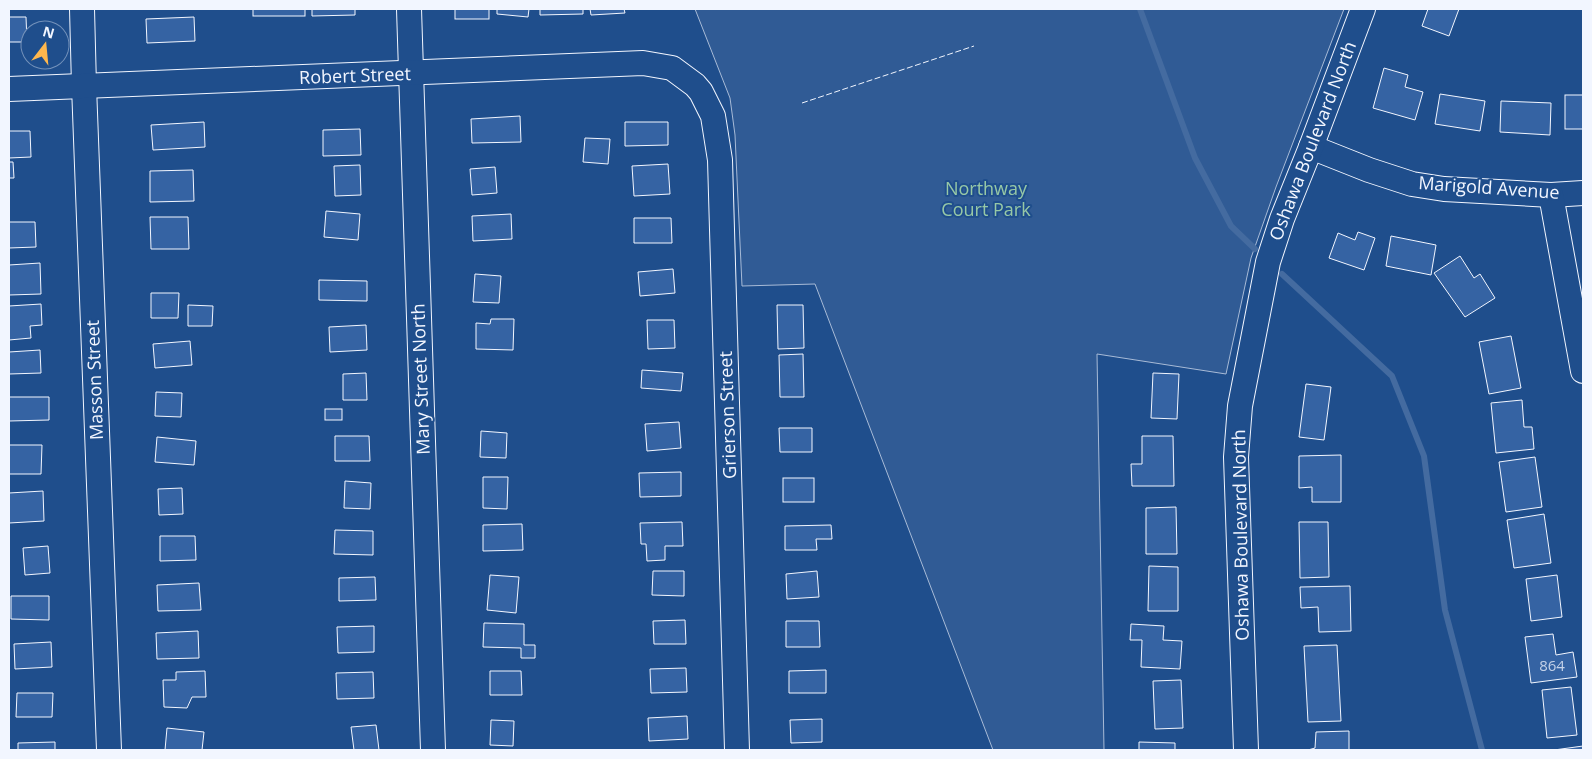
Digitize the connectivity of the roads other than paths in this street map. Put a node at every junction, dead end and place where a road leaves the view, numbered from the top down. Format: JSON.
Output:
{"nodes":[{"id":1,"x":82,"y":9,"type":"edge"},
{"id":2,"x":409,"y":9,"type":"edge"},
{"id":3,"x":1363,"y":9,"type":"edge"},
{"id":4,"x":412,"y":74,"type":"junction"},
{"id":5,"x":695,"y":85,"type":"joint"},
{"id":6,"x":84,"y":86,"type":"junction"},
{"id":7,"x":9,"y":89,"type":"edge"},
{"id":8,"x":1311,"y":147,"type":"junction"},
{"id":9,"x":1583,"y":193,"type":"edge"},
{"id":10,"x":1551,"y":195,"type":"junction"},
{"id":11,"x":1583,"y":371,"type":"edge"},
{"id":12,"x":109,"y":750,"type":"edge"},
{"id":13,"x":433,"y":750,"type":"edge"},
{"id":14,"x":737,"y":750,"type":"edge"},
{"id":15,"x":1246,"y":750,"type":"edge"}],
"edges":[{"from":1,"to":6,"type":"street","name":"Masson Street"},
{"from":2,"to":4,"type":"street","name":"Mary Street North"},
{"from":3,"to":8,"type":"street","name":"Oshawa Boulevard North"},
{"from":4,"to":5,"type":"street","name":"Robert Street"},
{"from":4,"to":6,"type":"street","name":"Robert Street"},
{"from":4,"to":13,"type":"street","name":"Mary Street North"},
{"from":5,"to":14,"type":"street","name":"Grierson Street"},
{"from":6,"to":7,"type":"street","name":"Robert Street"},
{"from":6,"to":12,"type":"street","name":"Masson Street"},
{"from":8,"to":10,"type":"street","name":"Marigold Avenue"},
{"from":8,"to":15,"type":"street","name":"Oshawa Boulevard North"},
{"from":9,"to":10,"type":"street","name":"Marigold Avenue"},
{"from":10,"to":11,"type":"street"}]}
